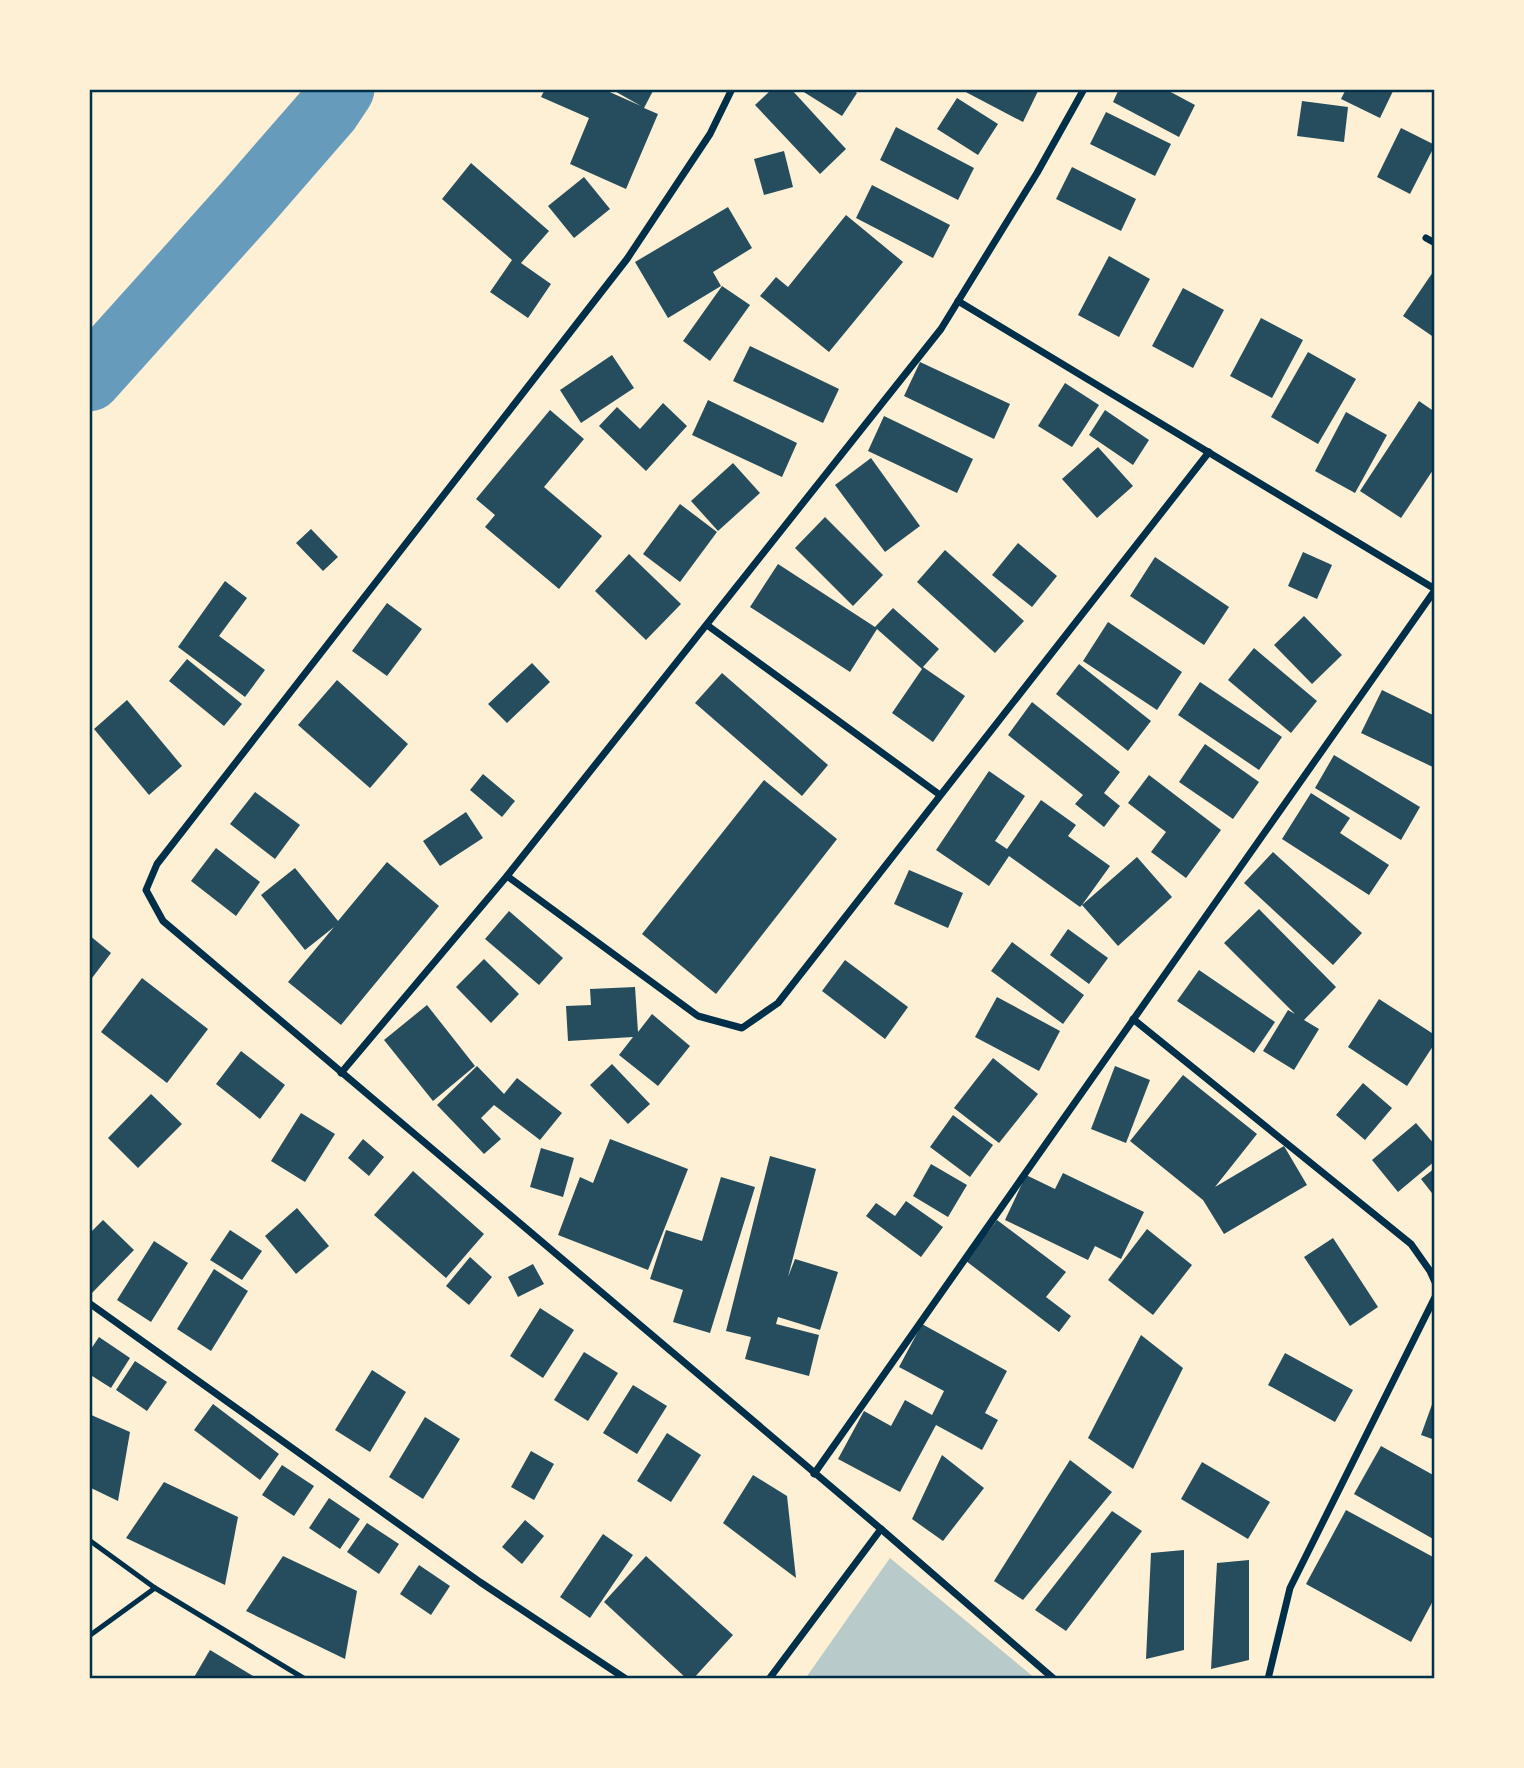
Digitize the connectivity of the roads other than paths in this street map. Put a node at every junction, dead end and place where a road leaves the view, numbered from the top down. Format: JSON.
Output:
{"nodes":[{"id":1,"x":732,"y":89,"type":"edge"},
{"id":2,"x":1084,"y":89,"type":"edge"},
{"id":3,"x":1426,"y":238,"type":"dead end"},
{"id":4,"x":1435,"y":243,"type":"edge"},
{"id":5,"x":958,"y":301,"type":"junction"},
{"id":6,"x":1209,"y":452,"type":"junction"},
{"id":7,"x":1435,"y":590,"type":"edge"},
{"id":8,"x":707,"y":625,"type":"junction"},
{"id":9,"x":940,"y":795,"type":"junction"},
{"id":10,"x":507,"y":876,"type":"junction"},
{"id":11,"x":1133,"y":1019,"type":"junction"},
{"id":12,"x":341,"y":1073,"type":"junction"},
{"id":13,"x":1435,"y":1282,"type":"edge"},
{"id":14,"x":1435,"y":1297,"type":"edge"},
{"id":15,"x":89,"y":1303,"type":"edge"},
{"id":16,"x":814,"y":1474,"type":"junction"},
{"id":17,"x":881,"y":1529,"type":"junction"},
{"id":18,"x":89,"y":1540,"type":"edge"},
{"id":19,"x":155,"y":1588,"type":"junction"},
{"id":20,"x":89,"y":1636,"type":"edge"},
{"id":21,"x":305,"y":1679,"type":"edge"},
{"id":22,"x":626,"y":1679,"type":"edge"},
{"id":23,"x":769,"y":1679,"type":"edge"},
{"id":24,"x":1054,"y":1679,"type":"edge"},
{"id":25,"x":1268,"y":1679,"type":"edge"}],
"edges":[{"from":1,"to":12,"type":"street"},
{"from":2,"to":5,"type":"street"},
{"from":3,"to":4,"type":"street"},
{"from":5,"to":6,"type":"street"},
{"from":5,"to":8,"type":"street"},
{"from":6,"to":7,"type":"street"},
{"from":6,"to":9,"type":"street"},
{"from":7,"to":11,"type":"street"},
{"from":8,"to":9,"type":"street"},
{"from":8,"to":10,"type":"street"},
{"from":9,"to":10,"type":"street"},
{"from":10,"to":12,"type":"street"},
{"from":11,"to":13,"type":"street"},
{"from":11,"to":16,"type":"street"},
{"from":12,"to":16,"type":"street"},
{"from":14,"to":25,"type":"street"},
{"from":15,"to":22,"type":"street"},
{"from":16,"to":17,"type":"street"},
{"from":17,"to":23,"type":"street"},
{"from":17,"to":24,"type":"street"},
{"from":18,"to":19,"type":"lane"},
{"from":19,"to":20,"type":"lane"},
{"from":19,"to":21,"type":"lane"}]}
